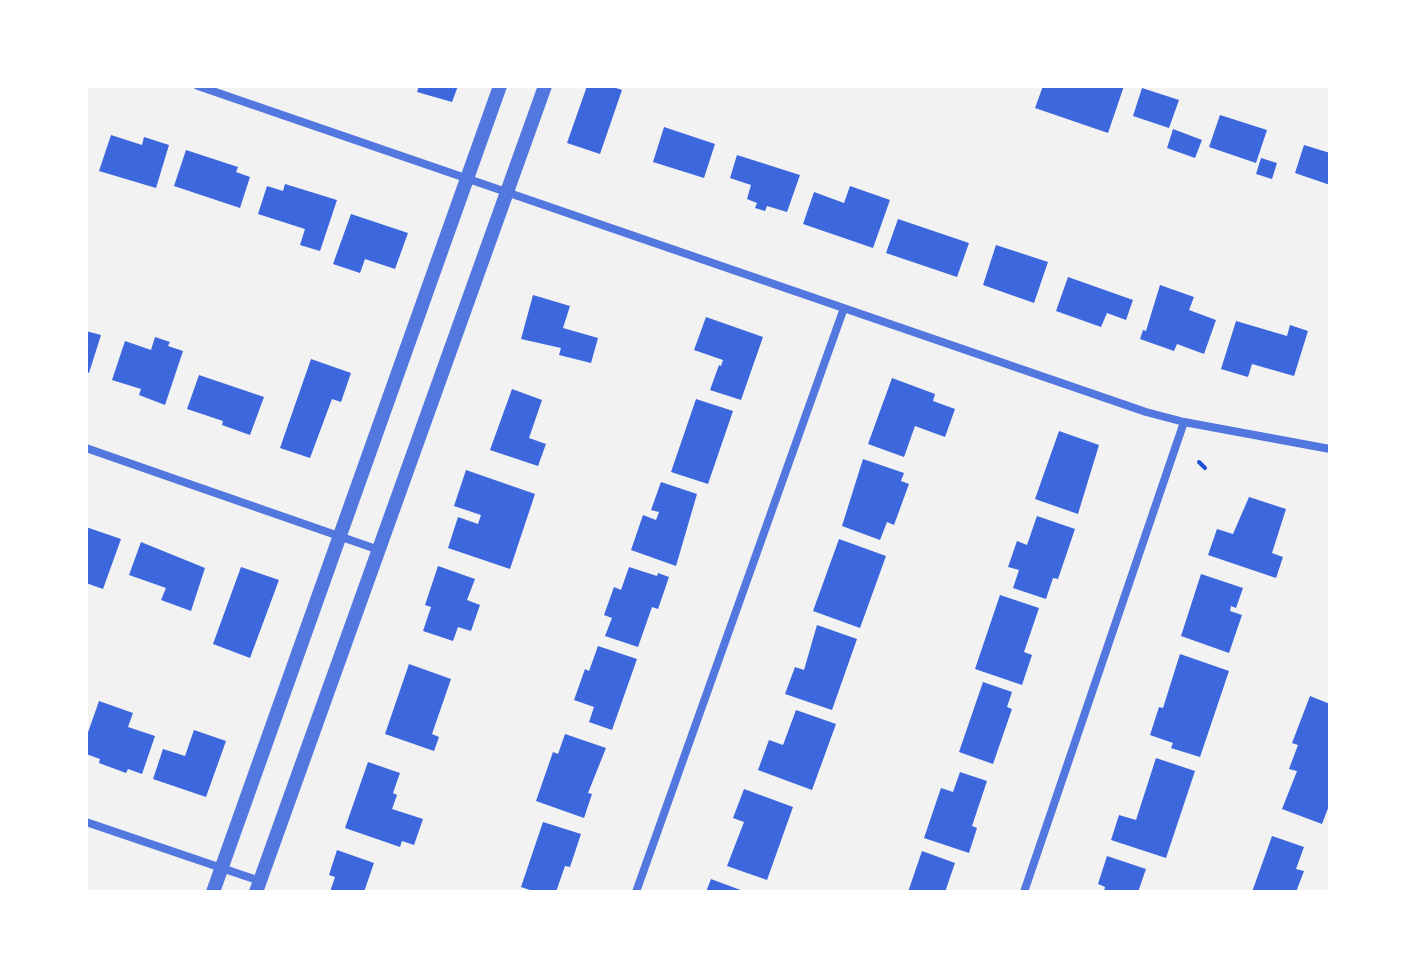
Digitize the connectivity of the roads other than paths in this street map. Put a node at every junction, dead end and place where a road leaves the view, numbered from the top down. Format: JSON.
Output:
{"nodes":[{"id":1,"x":198,"y":86,"type":"edge"},
{"id":2,"x":500,"y":86,"type":"edge"},
{"id":3,"x":545,"y":86,"type":"edge"},
{"id":4,"x":467,"y":178,"type":"junction"},
{"id":5,"x":508,"y":192,"type":"junction"},
{"id":6,"x":844,"y":308,"type":"junction"},
{"id":7,"x":1184,"y":422,"type":"junction"},
{"id":8,"x":86,"y":448,"type":"edge"},
{"id":9,"x":1330,"y":449,"type":"edge"},
{"id":10,"x":341,"y":537,"type":"junction"},
{"id":11,"x":379,"y":550,"type":"junction"},
{"id":12,"x":86,"y":822,"type":"edge"},
{"id":13,"x":221,"y":868,"type":"junction"},
{"id":14,"x":258,"y":887,"type":"edge"},
{"id":15,"x":213,"y":892,"type":"edge"},
{"id":16,"x":636,"y":892,"type":"edge"},
{"id":17,"x":1024,"y":892,"type":"edge"}],
"edges":[{"from":1,"to":4,"type":"street"},
{"from":2,"to":4,"type":"street"},
{"from":3,"to":5,"type":"street"},
{"from":4,"to":5,"type":"street"},
{"from":4,"to":10,"type":"street"},
{"from":5,"to":6,"type":"street"},
{"from":5,"to":11,"type":"street"},
{"from":6,"to":7,"type":"street"},
{"from":6,"to":16,"type":"street"},
{"from":7,"to":9,"type":"street"},
{"from":7,"to":17,"type":"street"},
{"from":8,"to":10,"type":"street"},
{"from":10,"to":11,"type":"street"},
{"from":10,"to":13,"type":"street"},
{"from":11,"to":14,"type":"street"},
{"from":12,"to":13,"type":"street"},
{"from":13,"to":14,"type":"street"},
{"from":13,"to":15,"type":"street"}]}
